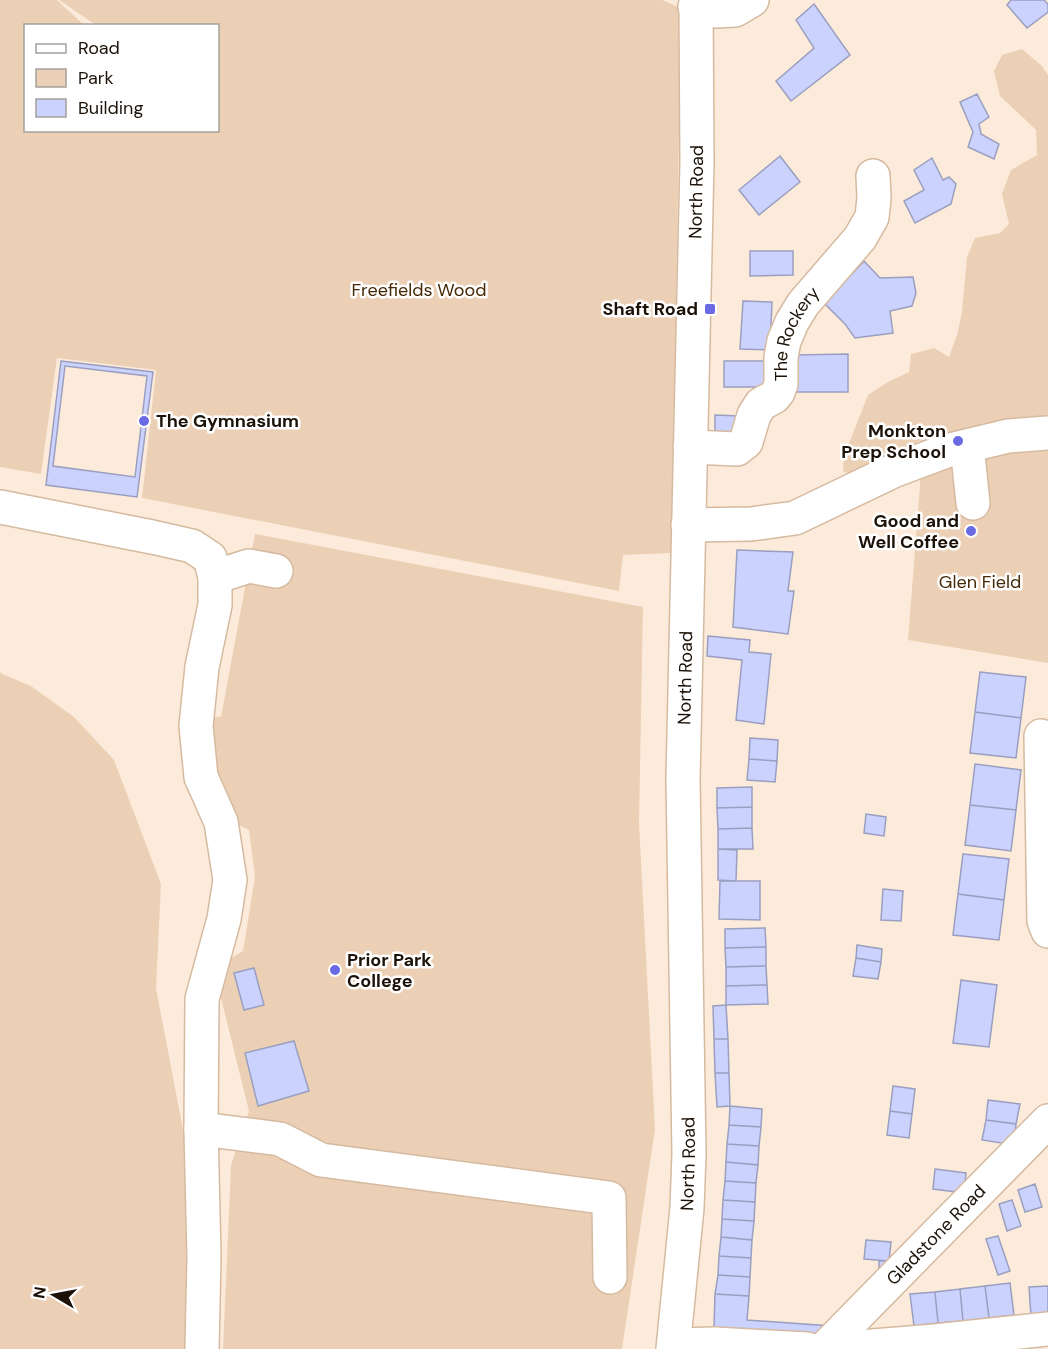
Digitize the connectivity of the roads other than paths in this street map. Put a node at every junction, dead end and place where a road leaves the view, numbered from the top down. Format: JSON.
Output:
{"nodes":[{"id":1,"x":752,"y":0,"type":"edge"},
{"id":2,"x":695,"y":3,"type":"edge"},
{"id":3,"x":873,"y":176,"type":"dead end"},
{"id":4,"x":1048,"y":433,"type":"edge"},
{"id":5,"x":967,"y":446,"type":"junction"},
{"id":6,"x":690,"y":447,"type":"junction"},
{"id":7,"x":973,"y":503,"type":"dead end"},
{"id":8,"x":0,"y":507,"type":"edge"},
{"id":9,"x":688,"y":525,"type":"junction"},
{"id":10,"x":276,"y":571,"type":"dead end"},
{"id":11,"x":215,"y":577,"type":"junction"},
{"id":12,"x":1041,"y":736,"type":"dead end"},
{"id":13,"x":1048,"y":931,"type":"edge"},
{"id":14,"x":1048,"y":1121,"type":"edge"},
{"id":15,"x":201,"y":1129,"type":"junction"},
{"id":16,"x":610,"y":1277,"type":"dead end"},
{"id":17,"x":1048,"y":1329,"type":"edge"},
{"id":18,"x":674,"y":1347,"type":"edge"},
{"id":19,"x":202,"y":1349,"type":"edge"},
{"id":20,"x":807,"y":1349,"type":"edge"},
{"id":21,"x":824,"y":1349,"type":"edge"},
{"id":22,"x":834,"y":1349,"type":"edge"}],
"edges":[{"from":1,"to":2,"type":"street"},
{"from":2,"to":6,"type":"street","name":"North Road"},
{"from":3,"to":6,"type":"street","name":"The Rockery"},
{"from":4,"to":5,"type":"street"},
{"from":5,"to":7,"type":"street"},
{"from":5,"to":9,"type":"street"},
{"from":6,"to":9,"type":"street","name":"North Road"},
{"from":8,"to":11,"type":"street"},
{"from":9,"to":18,"type":"street","name":"North Road"},
{"from":10,"to":11,"type":"street"},
{"from":11,"to":15,"type":"street"},
{"from":12,"to":13,"type":"street"},
{"from":14,"to":21,"type":"street","name":"Gladstone Road"},
{"from":15,"to":16,"type":"street"},
{"from":15,"to":19,"type":"street"},
{"from":17,"to":22,"type":"street"},
{"from":18,"to":20,"type":"street"}]}
